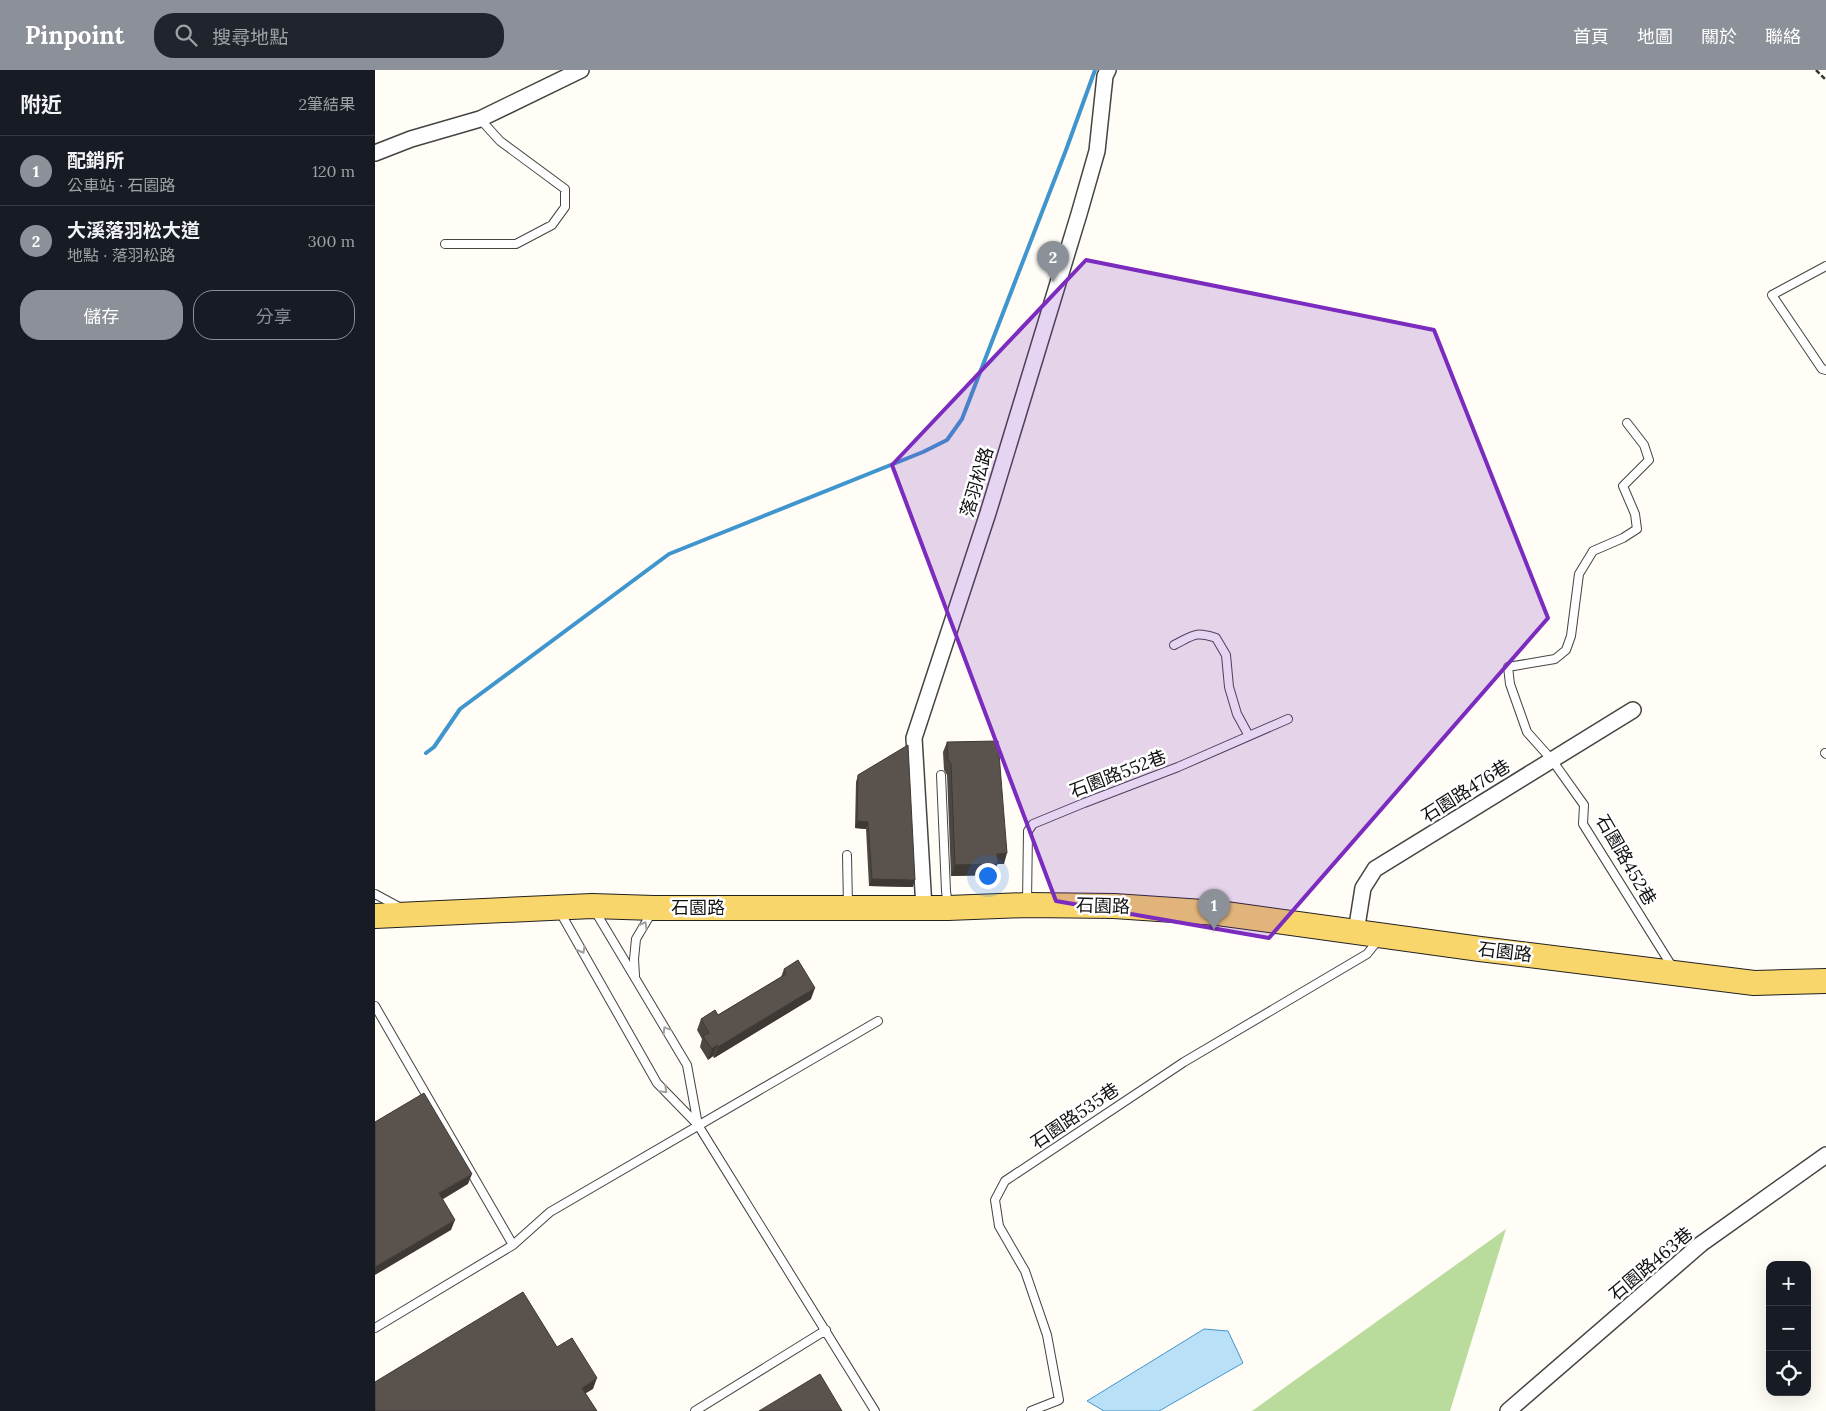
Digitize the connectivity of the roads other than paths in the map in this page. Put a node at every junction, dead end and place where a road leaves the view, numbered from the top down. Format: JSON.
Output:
{"nodes":[{"id":1,"x":581,"y":70,"type":"edge"},
{"id":2,"x":1108,"y":70,"type":"edge"},
{"id":3,"x":480,"y":119,"type":"junction"},
{"id":4,"x":375,"y":153,"type":"edge"},
{"id":5,"x":445,"y":244,"type":"dead end"},
{"id":6,"x":1826,"y":266,"type":"edge"},
{"id":7,"x":1826,"y":370,"type":"edge"},
{"id":8,"x":1627,"y":423,"type":"dead end"},
{"id":9,"x":1175,"y":645,"type":"dead end"},
{"id":10,"x":1633,"y":710,"type":"dead end"},
{"id":11,"x":1288,"y":719,"type":"dead end"},
{"id":12,"x":1249,"y":736,"type":"junction"},
{"id":13,"x":1552,"y":760,"type":"junction"},
{"id":14,"x":941,"y":776,"type":"dead end"},
{"id":15,"x":847,"y":855,"type":"dead end"},
{"id":16,"x":375,"y":894,"type":"edge"},
{"id":17,"x":1027,"y":905,"type":"junction"},
{"id":18,"x":592,"y":906,"type":"junction"},
{"id":19,"x":558,"y":908,"type":"junction"},
{"id":20,"x":654,"y":908,"type":"junction"},
{"id":21,"x":848,"y":908,"type":"junction"},
{"id":22,"x":923,"y":908,"type":"junction"},
{"id":23,"x":948,"y":908,"type":"junction"},
{"id":24,"x":409,"y":913,"type":"junction"},
{"id":25,"x":375,"y":916,"type":"edge"},
{"id":26,"x":1356,"y":932,"type":"junction"},
{"id":27,"x":1382,"y":935,"type":"junction"},
{"id":28,"x":1676,"y":973,"type":"junction"},
{"id":29,"x":635,"y":978,"type":"junction"},
{"id":30,"x":1826,"y":981,"type":"edge"},
{"id":31,"x":375,"y":1006,"type":"edge"},
{"id":32,"x":878,"y":1021,"type":"dead end"},
{"id":33,"x":699,"y":1125,"type":"junction"},
{"id":34,"x":1826,"y":1155,"type":"edge"},
{"id":35,"x":513,"y":1245,"type":"junction"},
{"id":36,"x":375,"y":1328,"type":"edge"},
{"id":37,"x":826,"y":1330,"type":"junction"},
{"id":38,"x":695,"y":1411,"type":"edge"},
{"id":39,"x":875,"y":1411,"type":"edge"},
{"id":40,"x":1031,"y":1411,"type":"edge"},
{"id":41,"x":1508,"y":1411,"type":"edge"}],
"edges":[{"from":1,"to":3,"type":"street"},
{"from":2,"to":22,"type":"street","name":"落羽松路"},
{"from":3,"to":4,"type":"street"},
{"from":3,"to":5,"type":"lane"},
{"from":6,"to":7,"type":"lane"},
{"from":8,"to":13,"type":"lane","name":"石園路452巷"},
{"from":9,"to":12,"type":"lane"},
{"from":10,"to":13,"type":"street","name":"石園路476巷"},
{"from":11,"to":12,"type":"lane","name":"石園路552巷"},
{"from":12,"to":17,"type":"lane","name":"石園路552巷"},
{"from":13,"to":26,"type":"street","name":"石園路476巷"},
{"from":13,"to":28,"type":"lane","name":"石園路452巷"},
{"from":14,"to":23,"type":"lane"},
{"from":15,"to":21,"type":"lane"},
{"from":16,"to":24,"type":"lane"},
{"from":17,"to":23,"type":"main road","name":"石園路"},
{"from":17,"to":26,"type":"main road","name":"石園路"},
{"from":18,"to":19,"type":"main road","name":"石園路"},
{"from":18,"to":20,"type":"main road","name":"石園路"},
{"from":18,"to":29,"type":"lane"},
{"from":19,"to":24,"type":"main road","name":"石園路"},
{"from":19,"to":33,"type":"lane","one_way":true},
{"from":20,"to":21,"type":"main road","name":"石園路"},
{"from":29,"to":20,"type":"lane","one_way":true},
{"from":21,"to":22,"type":"main road","name":"石園路"},
{"from":22,"to":23,"type":"main road","name":"石園路"},
{"from":24,"to":25,"type":"main road","name":"石園路"},
{"from":26,"to":27,"type":"main road","name":"石園路"},
{"from":27,"to":28,"type":"main road","name":"石園路"},
{"from":27,"to":40,"type":"lane","name":"石園路535巷"},
{"from":28,"to":30,"type":"main road","name":"石園路"},
{"from":33,"to":29,"type":"lane","one_way":true},
{"from":31,"to":35,"type":"lane"},
{"from":32,"to":33,"type":"lane"},
{"from":33,"to":35,"type":"lane"},
{"from":33,"to":37,"type":"lane"},
{"from":34,"to":41,"type":"street","name":"石園路463巷"},
{"from":35,"to":36,"type":"lane"},
{"from":37,"to":38,"type":"lane"},
{"from":37,"to":39,"type":"lane"}]}
